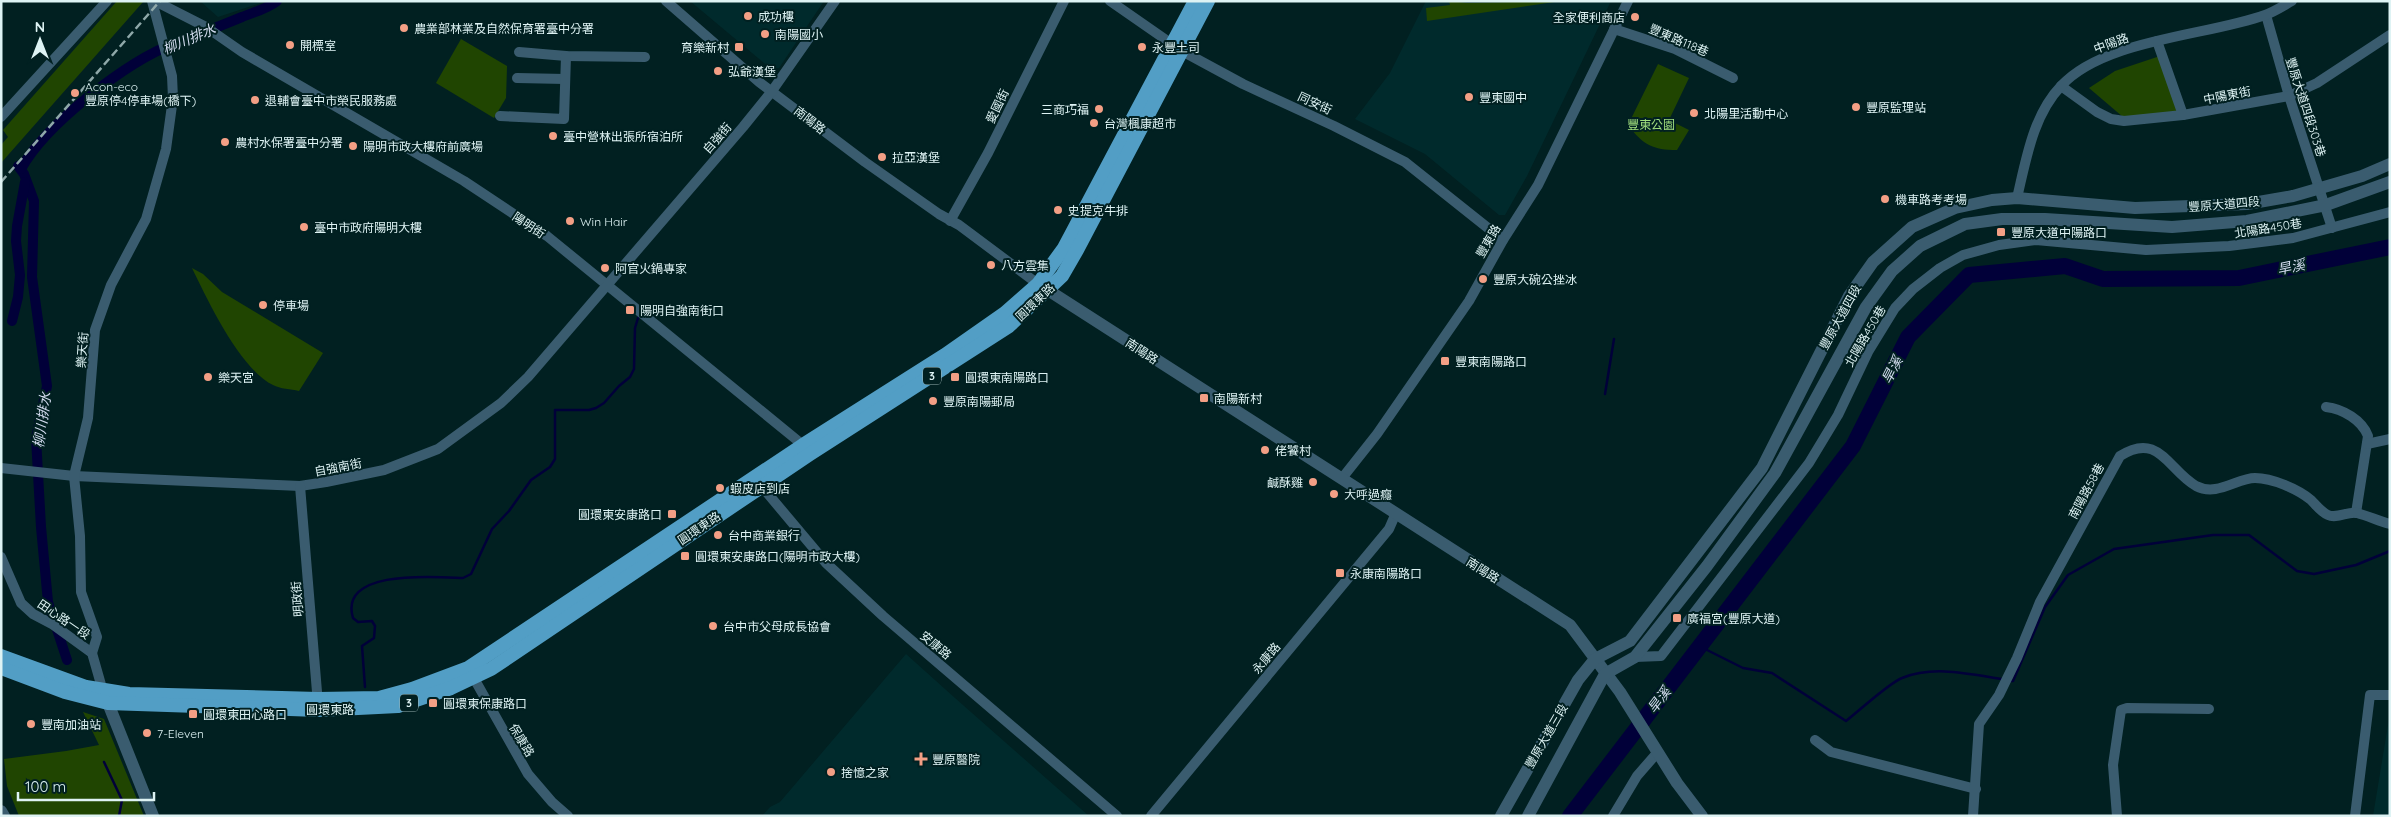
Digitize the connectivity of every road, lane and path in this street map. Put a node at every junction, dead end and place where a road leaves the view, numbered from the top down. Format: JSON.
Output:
{"nodes":[{"id":1,"x":107,"y":1,"type":"edge"},
{"id":2,"x":153,"y":1,"type":"edge"},
{"id":3,"x":666,"y":1,"type":"edge"},
{"id":4,"x":835,"y":1,"type":"edge"},
{"id":5,"x":1064,"y":1,"type":"edge"},
{"id":6,"x":1110,"y":1,"type":"edge"},
{"id":7,"x":1195,"y":1,"type":"edge"},
{"id":8,"x":1208,"y":1,"type":"edge"},
{"id":9,"x":1628,"y":1,"type":"edge"},
{"id":10,"x":2292,"y":1,"type":"edge"},
{"id":11,"x":2266,"y":15,"type":"junction"},
{"id":12,"x":1614,"y":29,"type":"junction"},
{"id":13,"x":2390,"y":35,"type":"edge"},
{"id":14,"x":2157,"y":41,"type":"junction"},
{"id":15,"x":1178,"y":48,"type":"junction"},
{"id":16,"x":519,"y":52,"type":"dead end"},
{"id":17,"x":566,"y":56,"type":"junction"},
{"id":18,"x":645,"y":57,"type":"dead end"},
{"id":19,"x":517,"y":78,"type":"dead end"},
{"id":20,"x":1733,"y":78,"type":"dead end"},
{"id":21,"x":565,"y":79,"type":"junction"},
{"id":22,"x":2061,"y":86,"type":"junction"},
{"id":23,"x":772,"y":91,"type":"junction"},
{"id":24,"x":2289,"y":96,"type":"junction"},
{"id":25,"x":2183,"y":115,"type":"junction"},
{"id":26,"x":500,"y":116,"type":"dead end"},
{"id":27,"x":1,"y":118,"type":"edge"},
{"id":28,"x":2390,"y":164,"type":"edge"},
{"id":29,"x":2390,"y":182,"type":"edge"},
{"id":30,"x":2320,"y":188,"type":"junction"},
{"id":31,"x":2017,"y":198,"type":"junction"},
{"id":32,"x":2326,"y":205,"type":"junction"},
{"id":33,"x":2390,"y":212,"type":"edge"},
{"id":34,"x":950,"y":221,"type":"junction"},
{"id":35,"x":2332,"y":228,"type":"junction"},
{"id":36,"x":1503,"y":240,"type":"junction"},
{"id":37,"x":608,"y":284,"type":"junction"},
{"id":38,"x":1044,"y":287,"type":"junction"},
{"id":39,"x":2326,"y":407,"type":"dead end"},
{"id":40,"x":2390,"y":439,"type":"edge"},
{"id":41,"x":2367,"y":444,"type":"junction"},
{"id":42,"x":806,"y":450,"type":"junction"},
{"id":43,"x":1,"y":468,"type":"edge"},
{"id":44,"x":74,"y":476,"type":"junction"},
{"id":45,"x":1343,"y":477,"type":"junction"},
{"id":46,"x":758,"y":482,"type":"junction"},
{"id":47,"x":300,"y":486,"type":"junction"},
{"id":48,"x":1396,"y":513,"type":"junction"},
{"id":49,"x":2356,"y":513,"type":"junction"},
{"id":50,"x":2390,"y":524,"type":"edge"},
{"id":51,"x":1,"y":557,"type":"edge"},
{"id":52,"x":92,"y":653,"type":"junction"},
{"id":53,"x":1,"y":656,"type":"edge"},
{"id":54,"x":1635,"y":657,"type":"junction"},
{"id":55,"x":1595,"y":659,"type":"junction"},
{"id":56,"x":1,"y":668,"type":"edge"},
{"id":57,"x":471,"y":673,"type":"junction"},
{"id":58,"x":1605,"y":674,"type":"junction"},
{"id":59,"x":102,"y":690,"type":"junction"},
{"id":60,"x":2390,"y":695,"type":"edge"},
{"id":61,"x":108,"y":703,"type":"junction"},
{"id":62,"x":318,"y":704,"type":"junction"},
{"id":63,"x":2209,"y":709,"type":"dead end"},
{"id":64,"x":1815,"y":740,"type":"dead end"},
{"id":65,"x":1655,"y":750,"type":"junction"},
{"id":66,"x":1976,"y":789,"type":"junction"},
{"id":67,"x":1,"y":811,"type":"edge"},
{"id":68,"x":4,"y":816,"type":"edge"},
{"id":69,"x":153,"y":816,"type":"edge"},
{"id":70,"x":568,"y":816,"type":"edge"},
{"id":71,"x":1117,"y":816,"type":"edge"},
{"id":72,"x":1151,"y":816,"type":"edge"},
{"id":73,"x":1500,"y":816,"type":"edge"},
{"id":74,"x":1528,"y":816,"type":"edge"},
{"id":75,"x":1613,"y":816,"type":"edge"},
{"id":76,"x":1702,"y":816,"type":"edge"},
{"id":77,"x":1974,"y":816,"type":"edge"},
{"id":78,"x":2117,"y":816,"type":"edge"},
{"id":79,"x":2355,"y":816,"type":"edge"}],
"edges":[{"from":1,"to":27,"type":"street"},
{"from":2,"to":37,"type":"street","name":"陽明街"},
{"from":2,"to":44,"type":"street","name":"樂天街"},
{"from":3,"to":23,"type":"street","name":"南陽路"},
{"from":4,"to":23,"type":"street","name":"自強街"},
{"from":5,"to":34,"type":"street","name":"愛國街"},
{"from":6,"to":15,"type":"street","name":"同安街"},
{"from":7,"to":15,"type":"main road","name":"圓環東路","number":"3"},
{"from":8,"to":15,"type":"main road","name":"圓環東路","number":"3"},
{"from":9,"to":12,"type":"street","name":"豐東路"},
{"from":10,"to":11,"type":"street","name":"中陽路"},
{"from":11,"to":14,"type":"street","name":"中陽路"},
{"from":11,"to":24,"type":"street","name":"豐原大道四段303巷"},
{"from":12,"to":20,"type":"street","name":"豐東路118巷"},
{"from":12,"to":36,"type":"street","name":"豐東路"},
{"from":13,"to":24,"type":"street","name":"中陽東街"},
{"from":14,"to":22,"type":"street","name":"中陽路"},
{"from":14,"to":25,"type":"street"},
{"from":15,"to":36,"type":"street","name":"同安街"},
{"from":15,"to":38,"type":"main road","name":"圓環東路","number":"3"},
{"from":16,"to":17,"type":"street"},
{"from":17,"to":18,"type":"street"},
{"from":17,"to":21,"type":"street"},
{"from":19,"to":21,"type":"street"},
{"from":21,"to":26,"type":"street"},
{"from":22,"to":25,"type":"street","name":"中陽東街"},
{"from":22,"to":31,"type":"street","name":"中陽路"},
{"from":23,"to":34,"type":"street","name":"南陽路"},
{"from":23,"to":37,"type":"street","name":"自強街"},
{"from":24,"to":25,"type":"street","name":"中陽東街"},
{"from":24,"to":30,"type":"street","name":"豐原大道四段303巷"},
{"from":28,"to":30,"type":"street","name":"豐原大道四段"},
{"from":29,"to":32,"type":"street","name":"豐原大道四段"},
{"from":30,"to":31,"type":"street","name":"豐原大道四段"},
{"from":30,"to":32,"type":"street","name":"豐原大道四段303巷"},
{"from":31,"to":55,"type":"street","name":"豐原大道四段"},
{"from":32,"to":35,"type":"street","name":"豐原大道四段303巷"},
{"from":32,"to":54,"type":"street","name":"豐原大道四段"},
{"from":33,"to":35,"type":"street","name":"北陽路450巷"},
{"from":34,"to":38,"type":"street","name":"南陽路"},
{"from":35,"to":54,"type":"street","name":"北陽路450巷"},
{"from":36,"to":45,"type":"street","name":"豐東路"},
{"from":37,"to":42,"type":"street","name":"陽明街"},
{"from":37,"to":47,"type":"street","name":"自強南街"},
{"from":38,"to":42,"type":"main road","name":"圓環東路","number":"3"},
{"from":38,"to":45,"type":"street","name":"南陽路"},
{"from":39,"to":41,"type":"street"},
{"from":40,"to":41,"type":"street"},
{"from":41,"to":49,"type":"street"},
{"from":42,"to":46,"type":"main road","name":"圓環東路","number":"3"},
{"from":43,"to":44,"type":"street","name":"自強南街"},
{"from":44,"to":47,"type":"street","name":"自強南街"},
{"from":44,"to":52,"type":"street","name":"樂天街"},
{"from":45,"to":48,"type":"street","name":"南陽路"},
{"from":46,"to":57,"type":"main road","name":"圓環東路","number":"3"},
{"from":46,"to":71,"type":"street","name":"安康路"},
{"from":47,"to":62,"type":"street","name":"明政街"},
{"from":48,"to":55,"type":"street","name":"南陽路"},
{"from":48,"to":72,"type":"street","name":"永康路"},
{"from":49,"to":50,"type":"street","name":"南陽路58巷"},
{"from":49,"to":66,"type":"street","name":"南陽路58巷"},
{"from":51,"to":52,"type":"street","name":"田心路一段"},
{"from":52,"to":59,"type":"street","name":"田心路一段"},
{"from":53,"to":59,"type":"main road","name":"圓環東路","number":"3"},
{"from":54,"to":58,"type":"street","name":"豐原大道四段"},
{"from":55,"to":58,"type":"street","name":"南陽路"},
{"from":55,"to":73,"type":"street","name":"豐原大道三段"},
{"from":56,"to":61,"type":"main road","name":"圓環東路","number":"3"},
{"from":57,"to":62,"type":"main road","name":"圓環東路","number":"3"},
{"from":57,"to":70,"type":"street","name":"保康路"},
{"from":58,"to":65,"type":"street","name":"南陽路"},
{"from":58,"to":74,"type":"street","name":"豐原大道三段"},
{"from":59,"to":61,"type":"street","name":"田心路一段"},
{"from":59,"to":62,"type":"main road","name":"圓環東路","number":"3"},
{"from":60,"to":79,"type":"street"},
{"from":61,"to":62,"type":"main road","name":"圓環東路","number":"3"},
{"from":61,"to":69,"type":"street"},
{"from":63,"to":78,"type":"street"},
{"from":64,"to":66,"type":"street"},
{"from":65,"to":75,"type":"street"},
{"from":65,"to":76,"type":"street"},
{"from":66,"to":77,"type":"street","name":"南陽路58巷"},
{"from":67,"to":68,"type":"street"}]}
